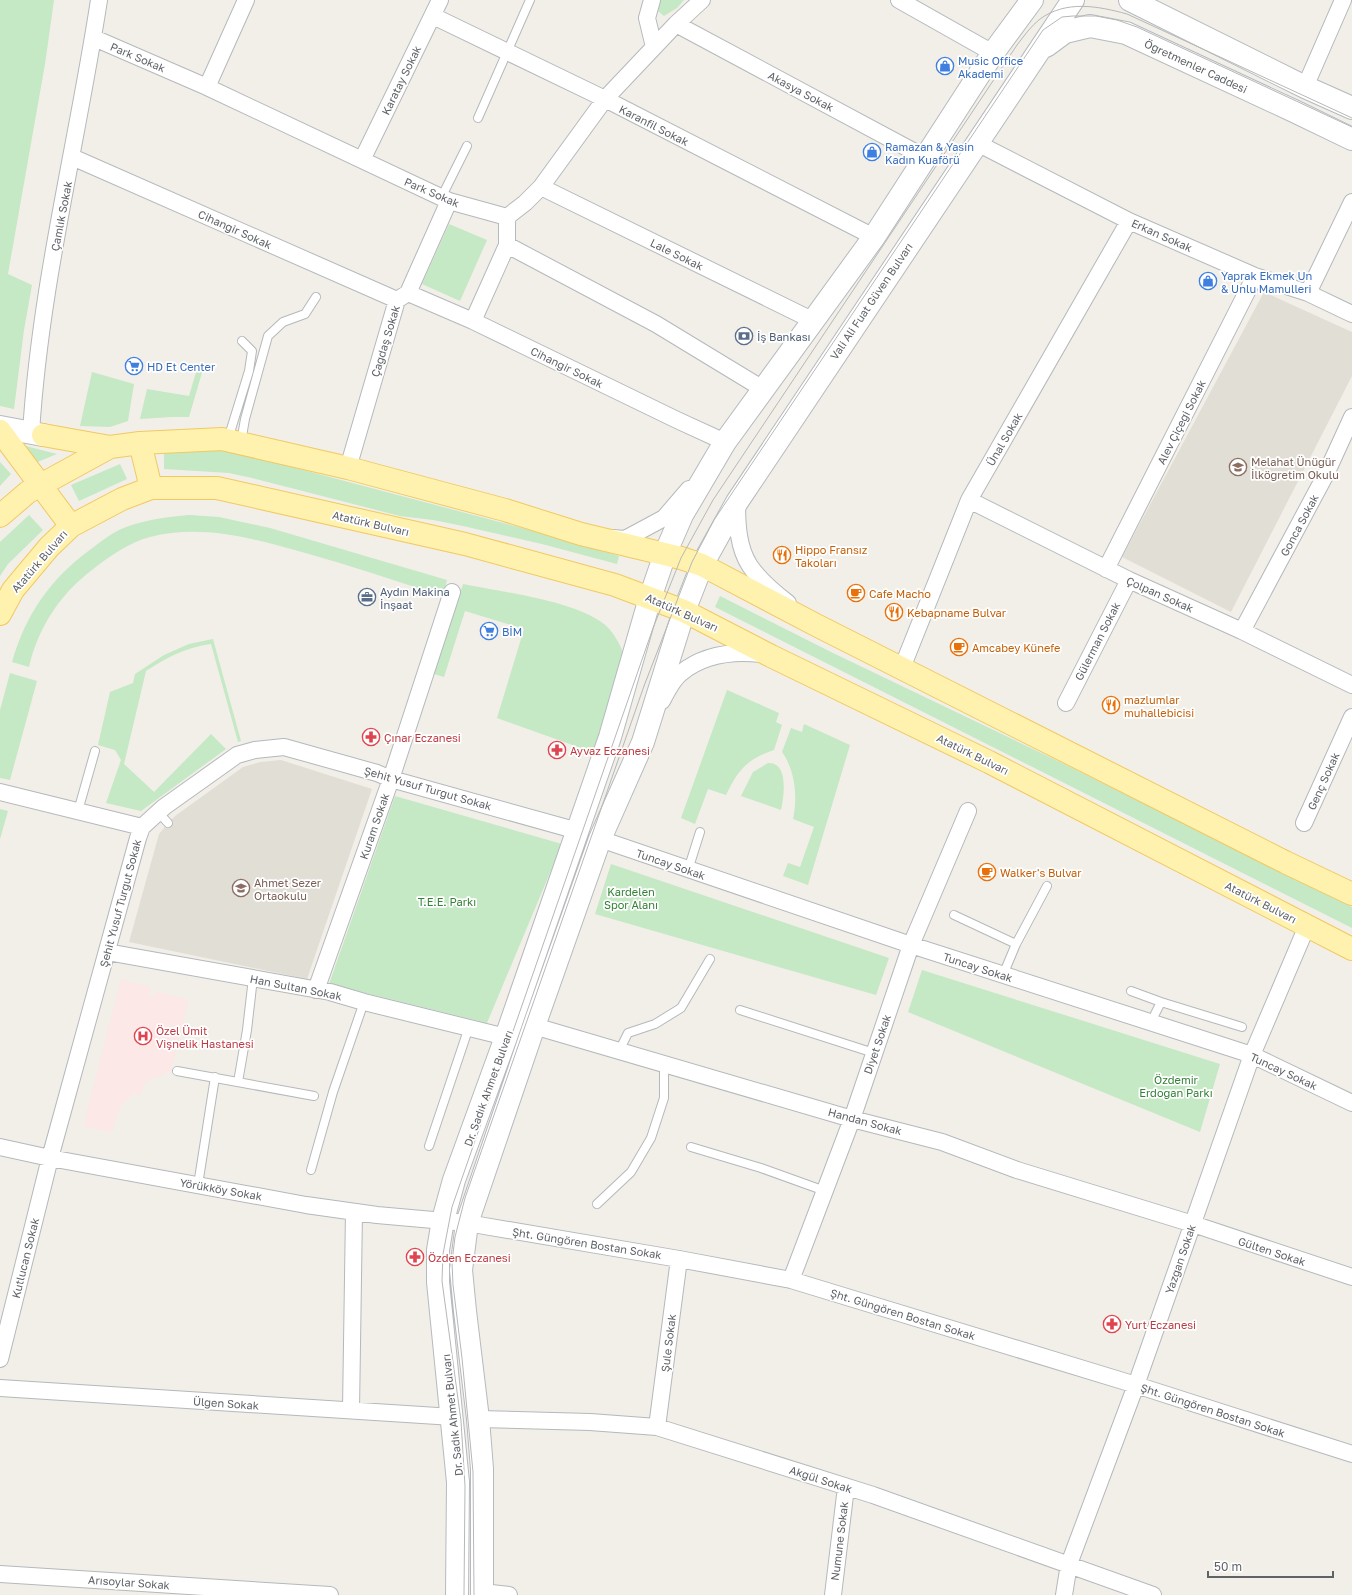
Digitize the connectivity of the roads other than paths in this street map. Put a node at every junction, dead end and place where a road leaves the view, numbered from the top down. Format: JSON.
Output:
{"nodes":[{"id":1,"x":99,"y":0,"type":"edge"},
{"id":2,"x":246,"y":0,"type":"edge"},
{"id":3,"x":440,"y":0,"type":"edge"},
{"id":4,"x":530,"y":0,"type":"edge"},
{"id":5,"x":652,"y":0,"type":"edge"},
{"id":6,"x":702,"y":0,"type":"edge"},
{"id":7,"x":899,"y":0,"type":"edge"},
{"id":8,"x":1032,"y":0,"type":"edge"},
{"id":9,"x":1072,"y":0,"type":"edge"},
{"id":10,"x":1130,"y":0,"type":"edge"},
{"id":11,"x":1343,"y":0,"type":"edge"},
{"id":12,"x":433,"y":16,"type":"junction"},
{"id":13,"x":676,"y":24,"type":"junction"},
{"id":14,"x":1107,"y":30,"type":"junction"},
{"id":15,"x":94,"y":38,"type":"junction"},
{"id":16,"x":654,"y":48,"type":"junction"},
{"id":17,"x":507,"y":50,"type":"junction"},
{"id":18,"x":1039,"y":52,"type":"junction"},
{"id":19,"x":993,"y":53,"type":"junction"},
{"id":20,"x":207,"y":87,"type":"junction"},
{"id":21,"x":1305,"y":87,"type":"junction"},
{"id":22,"x":605,"y":99,"type":"junction"},
{"id":23,"x":1352,"y":108,"type":"edge"},
{"id":24,"x":478,"y":118,"type":"dead end"},
{"id":25,"x":1352,"y":139,"type":"edge"},
{"id":26,"x":977,"y":143,"type":"junction"},
{"id":27,"x":467,"y":146,"type":"dead end"},
{"id":28,"x":72,"y":157,"type":"junction"},
{"id":29,"x":926,"y":158,"type":"junction"},
{"id":30,"x":362,"y":160,"type":"junction"},
{"id":31,"x":541,"y":186,"type":"junction"},
{"id":32,"x":445,"y":200,"type":"junction"},
{"id":33,"x":1352,"y":202,"type":"edge"},
{"id":34,"x":507,"y":217,"type":"junction"},
{"id":35,"x":1129,"y":221,"type":"junction"},
{"id":36,"x":874,"y":237,"type":"junction"},
{"id":37,"x":507,"y":245,"type":"junction"},
{"id":38,"x":1255,"y":276,"type":"junction"},
{"id":39,"x":1308,"y":293,"type":"junction"},
{"id":40,"x":316,"y":297,"type":"dead end"},
{"id":41,"x":403,"y":297,"type":"junction"},
{"id":42,"x":1352,"y":314,"type":"edge"},
{"id":43,"x":473,"y":321,"type":"junction"},
{"id":44,"x":814,"y":321,"type":"junction"},
{"id":45,"x":242,"y":341,"type":"dead end"},
{"id":46,"x":763,"y":389,"type":"junction"},
{"id":47,"x":1352,"y":417,"type":"edge"},
{"id":48,"x":0,"y":427,"type":"edge"},
{"id":49,"x":0,"y":431,"type":"edge"},
{"id":50,"x":37,"y":434,"type":"junction"},
{"id":51,"x":234,"y":442,"type":"junction"},
{"id":52,"x":726,"y":442,"type":"junction"},
{"id":53,"x":140,"y":443,"type":"junction"},
{"id":54,"x":110,"y":447,"type":"junction"},
{"id":55,"x":712,"y":462,"type":"junction"},
{"id":56,"x":348,"y":468,"type":"junction"},
{"id":57,"x":40,"y":485,"type":"junction"},
{"id":58,"x":151,"y":488,"type":"junction"},
{"id":59,"x":970,"y":500,"type":"junction"},
{"id":60,"x":737,"y":502,"type":"junction"},
{"id":61,"x":0,"y":516,"type":"edge"},
{"id":62,"x":71,"y":526,"type":"junction"},
{"id":63,"x":581,"y":534,"type":"junction"},
{"id":64,"x":665,"y":554,"type":"junction"},
{"id":65,"x":702,"y":565,"type":"junction"},
{"id":66,"x":1106,"y":569,"type":"junction"},
{"id":67,"x":1129,"y":580,"type":"junction"},
{"id":68,"x":452,"y":592,"type":"dead end"},
{"id":69,"x":650,"y":598,"type":"junction"},
{"id":70,"x":684,"y":611,"type":"junction"},
{"id":71,"x":0,"y":614,"type":"edge"},
{"id":72,"x":816,"y":625,"type":"junction"},
{"id":73,"x":1242,"y":631,"type":"junction"},
{"id":74,"x":771,"y":656,"type":"junction"},
{"id":75,"x":902,"y":668,"type":"junction"},
{"id":76,"x":1352,"y":685,"type":"edge"},
{"id":77,"x":1066,"y":703,"type":"dead end"},
{"id":78,"x":1352,"y":717,"type":"edge"},
{"id":79,"x":643,"y":742,"type":"junction"},
{"id":80,"x":95,"y":751,"type":"dead end"},
{"id":81,"x":391,"y":779,"type":"junction"},
{"id":82,"x":0,"y":792,"type":"edge"},
{"id":83,"x":78,"y":811,"type":"junction"},
{"id":84,"x":968,"y":811,"type":"dead end"},
{"id":85,"x":1304,"y":823,"type":"dead end"},
{"id":86,"x":142,"y":827,"type":"junction"},
{"id":87,"x":578,"y":831,"type":"junction"},
{"id":88,"x":700,"y":832,"type":"dead end"},
{"id":89,"x":600,"y":840,"type":"junction"},
{"id":90,"x":688,"y":870,"type":"junction"},
{"id":91,"x":1047,"y":886,"type":"dead end"},
{"id":92,"x":1352,"y":894,"type":"edge"},
{"id":93,"x":954,"y":915,"type":"dead end"},
{"id":94,"x":1307,"y":926,"type":"junction"},
{"id":95,"x":1016,"y":944,"type":"junction"},
{"id":96,"x":910,"y":945,"type":"junction"},
{"id":97,"x":1352,"y":949,"type":"edge"},
{"id":98,"x":107,"y":952,"type":"junction"},
{"id":99,"x":710,"y":959,"type":"dead end"},
{"id":100,"x":1003,"y":975,"type":"junction"},
{"id":101,"x":253,"y":978,"type":"junction"},
{"id":102,"x":316,"y":990,"type":"junction"},
{"id":103,"x":1131,"y":991,"type":"dead end"},
{"id":104,"x":364,"y":1002,"type":"junction"},
{"id":105,"x":1161,"y":1002,"type":"junction"},
{"id":106,"x":740,"y":1010,"type":"dead end"},
{"id":107,"x":1151,"y":1022,"type":"junction"},
{"id":108,"x":534,"y":1026,"type":"junction"},
{"id":109,"x":469,"y":1027,"type":"junction"},
{"id":110,"x":1242,"y":1027,"type":"dead end"},
{"id":111,"x":506,"y":1037,"type":"junction"},
{"id":112,"x":619,"y":1051,"type":"junction"},
{"id":113,"x":874,"y":1053,"type":"junction"},
{"id":114,"x":1252,"y":1055,"type":"junction"},
{"id":115,"x":664,"y":1064,"type":"junction"},
{"id":116,"x":177,"y":1071,"type":"dead end"},
{"id":117,"x":215,"y":1077,"type":"junction"},
{"id":118,"x":238,"y":1082,"type":"junction"},
{"id":119,"x":314,"y":1096,"type":"dead end"},
{"id":120,"x":1352,"y":1103,"type":"edge"},
{"id":121,"x":852,"y":1119,"type":"junction"},
{"id":122,"x":429,"y":1146,"type":"dead end"},
{"id":123,"x":0,"y":1147,"type":"edge"},
{"id":124,"x":691,"y":1148,"type":"dead end"},
{"id":125,"x":50,"y":1158,"type":"junction"},
{"id":126,"x":311,"y":1170,"type":"dead end"},
{"id":127,"x":198,"y":1185,"type":"junction"},
{"id":128,"x":825,"y":1191,"type":"junction"},
{"id":129,"x":597,"y":1204,"type":"dead end"},
{"id":130,"x":354,"y":1212,"type":"junction"},
{"id":131,"x":443,"y":1220,"type":"junction"},
{"id":132,"x":467,"y":1223,"type":"junction"},
{"id":133,"x":1193,"y":1224,"type":"junction"},
{"id":134,"x":679,"y":1259,"type":"junction"},
{"id":135,"x":1352,"y":1277,"type":"edge"},
{"id":136,"x":791,"y":1280,"type":"junction"},
{"id":137,"x":0,"y":1359,"type":"edge"},
{"id":138,"x":1136,"y":1385,"type":"junction"},
{"id":139,"x":0,"y":1388,"type":"edge"},
{"id":140,"x":351,"y":1410,"type":"junction"},
{"id":141,"x":452,"y":1416,"type":"junction"},
{"id":142,"x":478,"y":1419,"type":"junction"},
{"id":143,"x":657,"y":1428,"type":"junction"},
{"id":144,"x":1352,"y":1454,"type":"edge"},
{"id":145,"x":846,"y":1487,"type":"junction"},
{"id":146,"x":1069,"y":1564,"type":"junction"},
{"id":147,"x":0,"y":1574,"type":"edge"},
{"id":148,"x":115,"y":1588,"type":"edge"},
{"id":149,"x":169,"y":1590,"type":"edge"},
{"id":150,"x":482,"y":1593,"type":"edge"},
{"id":151,"x":330,"y":1595,"type":"edge"},
{"id":152,"x":457,"y":1595,"type":"edge"},
{"id":153,"x":509,"y":1595,"type":"edge"},
{"id":154,"x":833,"y":1595,"type":"edge"},
{"id":155,"x":1064,"y":1595,"type":"edge"},
{"id":156,"x":1153,"y":1595,"type":"edge"}],
"edges":[{"from":1,"to":15,"type":"street","name":"Çamlık Sokak"},
{"from":2,"to":20,"type":"street"},
{"from":3,"to":12,"type":"street","name":"Karatay Sokak"},
{"from":4,"to":17,"type":"lane"},
{"from":5,"to":16,"type":"street"},
{"from":6,"to":13,"type":"street"},
{"from":7,"to":19,"type":"street"},
{"from":8,"to":19,"type":"main road"},
{"from":9,"to":14,"type":"main road"},
{"from":9,"to":18,"type":"main road","name":"Vali Ali Fuat Güven Bulvarı"},
{"from":10,"to":21,"type":"main road"},
{"from":11,"to":21,"type":"street"},
{"from":12,"to":17,"type":"street","name":"Karanfil Sokak"},
{"from":12,"to":30,"type":"street","name":"Karatay Sokak"},
{"from":13,"to":16,"type":"street"},
{"from":13,"to":29,"type":"street","name":"Akasya Sokak"},
{"from":14,"to":18,"type":"main road","name":"Öğretmenler Caddesi"},
{"from":14,"to":25,"type":"main road","name":"Öğretmenler Caddesi"},
{"from":15,"to":20,"type":"street","name":"Park Sokak"},
{"from":15,"to":28,"type":"street","name":"Çamlık Sokak"},
{"from":16,"to":22,"type":"street"},
{"from":17,"to":22,"type":"street","name":"Karanfil Sokak"},
{"from":17,"to":24,"type":"lane"},
{"from":18,"to":26,"type":"main road","name":"Vali Ali Fuat Güven Bulvarı"},
{"from":19,"to":29,"type":"main road"},
{"from":20,"to":30,"type":"street","name":"Park Sokak"},
{"from":21,"to":23,"type":"main road"},
{"from":22,"to":31,"type":"street"},
{"from":22,"to":36,"type":"street","name":"Karanfil Sokak"},
{"from":26,"to":35,"type":"street","name":"Erkan Sokak"},
{"from":26,"to":60,"type":"main road","name":"Vali Ali Fuat Güven Bulvarı"},
{"from":27,"to":32,"type":"lane"},
{"from":28,"to":41,"type":"street","name":"Cihangir Sokak"},
{"from":28,"to":50,"type":"street","name":"Çamlık Sokak"},
{"from":29,"to":36,"type":"main road"},
{"from":30,"to":32,"type":"street","name":"Park Sokak"},
{"from":31,"to":34,"type":"street"},
{"from":31,"to":44,"type":"street","name":"Lale Sokak"},
{"from":32,"to":34,"type":"street","name":"Park Sokak"},
{"from":32,"to":41,"type":"street","name":"Çağdaş Sokak"},
{"from":33,"to":39,"type":"street"},
{"from":34,"to":37,"type":"street"},
{"from":35,"to":38,"type":"street","name":"Erkan Sokak"},
{"from":35,"to":59,"type":"street","name":"Ünal Sokak"},
{"from":36,"to":44,"type":"main road"},
{"from":37,"to":43,"type":"street"},
{"from":37,"to":46,"type":"street"},
{"from":38,"to":39,"type":"street","name":"Erkan Sokak"},
{"from":38,"to":66,"type":"street","name":"Alev Çiçeği Sokak"},
{"from":39,"to":42,"type":"street","name":"Erkan Sokak"},
{"from":40,"to":51,"type":"lane"},
{"from":41,"to":43,"type":"street","name":"Cihangir Sokak"},
{"from":41,"to":56,"type":"street","name":"Çağdaş Sokak"},
{"from":43,"to":52,"type":"street","name":"Cihangir Sokak"},
{"from":44,"to":46,"type":"main road"},
{"from":45,"to":51,"type":"lane"},
{"from":46,"to":52,"type":"main road"},
{"from":47,"to":73,"type":"street","name":"Gonca Sokak"},
{"from":48,"to":50,"type":"main road"},
{"from":49,"to":57,"type":"main road"},
{"from":50,"to":54,"type":"main road"},
{"from":51,"to":53,"type":"main road"},
{"from":51,"to":56,"type":"main road"},
{"from":52,"to":55,"type":"main road"},
{"from":53,"to":54,"type":"main road"},
{"from":53,"to":58,"type":"main road"},
{"from":54,"to":57,"type":"main road"},
{"from":55,"to":63,"type":"street"},
{"from":55,"to":64,"type":"main road"},
{"from":56,"to":63,"type":"main road"},
{"from":57,"to":61,"type":"main road"},
{"from":57,"to":62,"type":"main road"},
{"from":58,"to":62,"type":"main road","name":"Atatürk Bulvarı"},
{"from":58,"to":69,"type":"main road","name":"Atatürk Bulvarı"},
{"from":59,"to":66,"type":"street","name":"Çolpan Sokak"},
{"from":59,"to":75,"type":"street","name":"Ünal Sokak"},
{"from":60,"to":65,"type":"main road","name":"Vali Ali Fuat Güven Bulvarı"},
{"from":60,"to":72,"type":"street"},
{"from":62,"to":71,"type":"main road","name":"Atatürk Bulvarı"},
{"from":63,"to":64,"type":"main road"},
{"from":64,"to":65,"type":"main road"},
{"from":64,"to":69,"type":"main road"},
{"from":65,"to":70,"type":"main road","name":"Vali Ali Fuat Güven Bulvarı"},
{"from":65,"to":72,"type":"main road"},
{"from":66,"to":67,"type":"street","name":"Çolpan Sokak"},
{"from":67,"to":73,"type":"street","name":"Çolpan Sokak"},
{"from":67,"to":77,"type":"street","name":"Gülerman Sokak"},
{"from":68,"to":81,"type":"street","name":"Kuram Sokak"},
{"from":69,"to":70,"type":"main road","name":"Atatürk Bulvarı"},
{"from":69,"to":87,"type":"main road","name":"Dr. Sadık Ahmet Bulvarı"},
{"from":70,"to":74,"type":"main road","name":"Atatürk Bulvarı"},
{"from":70,"to":79,"type":"main road","name":"Dr. Sadık Ahmet Bulvarı"},
{"from":72,"to":75,"type":"main road"},
{"from":73,"to":76,"type":"street","name":"Çolpan Sokak"},
{"from":74,"to":79,"type":"street"},
{"from":74,"to":94,"type":"main road","name":"Atatürk Bulvarı"},
{"from":75,"to":92,"type":"main road"},
{"from":78,"to":85,"type":"street","name":"Genç Sokak"},
{"from":79,"to":89,"type":"main road","name":"Dr. Sadık Ahmet Bulvarı"},
{"from":80,"to":83,"type":"lane"},
{"from":81,"to":86,"type":"street","name":"Şehit Yusuf Turgut Sokak"},
{"from":81,"to":87,"type":"street","name":"Şehit Yusuf Turgut Sokak"},
{"from":81,"to":102,"type":"street","name":"Kuram Sokak"},
{"from":82,"to":83,"type":"street"},
{"from":83,"to":86,"type":"street"},
{"from":84,"to":96,"type":"street","name":"Diyet Sokak"},
{"from":86,"to":98,"type":"street","name":"Şehit Yusuf Turgut Sokak"},
{"from":87,"to":111,"type":"main road","name":"Dr. Sadık Ahmet Bulvarı"},
{"from":88,"to":90,"type":"lane"},
{"from":89,"to":90,"type":"street","name":"Tuncay Sokak"},
{"from":89,"to":108,"type":"main road","name":"Dr. Sadık Ahmet Bulvarı"},
{"from":90,"to":96,"type":"street","name":"Tuncay Sokak"},
{"from":91,"to":95,"type":"lane"},
{"from":93,"to":95,"type":"lane"},
{"from":94,"to":97,"type":"main road","name":"Atatürk Bulvarı"},
{"from":94,"to":114,"type":"street","name":"Yazgan Sokak"},
{"from":95,"to":100,"type":"lane"},
{"from":96,"to":100,"type":"street","name":"Tuncay Sokak"},
{"from":96,"to":113,"type":"street","name":"Diyet Sokak"},
{"from":98,"to":101,"type":"street","name":"Han Sultan Sokak"},
{"from":98,"to":125,"type":"street","name":"Şehit Yusuf Turgut Sokak"},
{"from":99,"to":112,"type":"lane"},
{"from":100,"to":107,"type":"street","name":"Tuncay Sokak"},
{"from":101,"to":102,"type":"street","name":"Han Sultan Sokak"},
{"from":101,"to":118,"type":"lane"},
{"from":102,"to":104,"type":"street","name":"Han Sultan Sokak"},
{"from":103,"to":105,"type":"lane"},
{"from":104,"to":109,"type":"street","name":"Han Sultan Sokak"},
{"from":104,"to":126,"type":"lane"},
{"from":105,"to":107,"type":"lane"},
{"from":105,"to":110,"type":"lane"},
{"from":106,"to":113,"type":"lane"},
{"from":107,"to":114,"type":"street","name":"Tuncay Sokak"},
{"from":108,"to":112,"type":"street","name":"Handan Sokak"},
{"from":108,"to":132,"type":"main road","name":"Dr. Sadık Ahmet Bulvarı"},
{"from":109,"to":111,"type":"street","name":"Han Sultan Sokak"},
{"from":109,"to":122,"type":"lane"},
{"from":111,"to":131,"type":"main road","name":"Dr. Sadık Ahmet Bulvarı"},
{"from":112,"to":115,"type":"street","name":"Handan Sokak"},
{"from":113,"to":121,"type":"street","name":"Diyet Sokak"},
{"from":114,"to":120,"type":"street","name":"Tuncay Sokak"},
{"from":114,"to":133,"type":"street","name":"Yazgan Sokak"},
{"from":115,"to":121,"type":"street","name":"Handan Sokak"},
{"from":115,"to":129,"type":"lane"},
{"from":116,"to":117,"type":"lane"},
{"from":117,"to":118,"type":"lane"},
{"from":117,"to":127,"type":"lane"},
{"from":118,"to":119,"type":"lane"},
{"from":121,"to":128,"type":"street","name":"Diyet Sokak"},
{"from":121,"to":133,"type":"street","name":"Handan Sokak"},
{"from":123,"to":125,"type":"street","name":"Yörükköy Sokak"},
{"from":124,"to":128,"type":"lane"},
{"from":125,"to":127,"type":"street","name":"Yörükköy Sokak"},
{"from":125,"to":137,"type":"street","name":"Kutlucan Sokak"},
{"from":127,"to":130,"type":"street","name":"Yörükköy Sokak"},
{"from":128,"to":136,"type":"street","name":"Diyet Sokak"},
{"from":130,"to":131,"type":"street","name":"Yörükköy Sokak"},
{"from":130,"to":140,"type":"street"},
{"from":131,"to":132,"type":"street","name":"Şht. Güngören Bostan Sokak"},
{"from":131,"to":141,"type":"main road","name":"Dr. Sadık Ahmet Bulvarı"},
{"from":132,"to":134,"type":"street","name":"Şht. Güngören Bostan Sokak"},
{"from":132,"to":142,"type":"main road","name":"Dr. Sadık Ahmet Bulvarı"},
{"from":133,"to":135,"type":"street","name":"Gülten Sokak"},
{"from":133,"to":138,"type":"street","name":"Yazgan Sokak"},
{"from":134,"to":136,"type":"street","name":"Şht. Güngören Bostan Sokak"},
{"from":134,"to":143,"type":"street","name":"Şule Sokak"},
{"from":136,"to":138,"type":"street","name":"Şht. Güngören Bostan Sokak"},
{"from":138,"to":144,"type":"street","name":"Şht. Güngören Bostan Sokak"},
{"from":138,"to":146,"type":"street","name":"Yazgan Sokak"},
{"from":139,"to":140,"type":"street","name":"Ülgen Sokak"},
{"from":140,"to":141,"type":"street","name":"Ülgen Sokak"},
{"from":141,"to":152,"type":"main road","name":"Dr. Sadık Ahmet Bulvarı"},
{"from":142,"to":143,"type":"street","name":"Akgül Sokak"},
{"from":142,"to":150,"type":"main road","name":"Dr. Sadık Ahmet Bulvarı"},
{"from":143,"to":145,"type":"street","name":"Akgül Sokak"},
{"from":145,"to":146,"type":"street","name":"Akgül Sokak"},
{"from":145,"to":154,"type":"street","name":"Numune Sokak"},
{"from":146,"to":155,"type":"street","name":"Yazgan Sokak"},
{"from":146,"to":156,"type":"street","name":"Akgül Sokak"},
{"from":147,"to":148,"type":"street","name":"Arısoylar Sokak"},
{"from":148,"to":149,"type":"street","name":"Arısoylar Sokak"},
{"from":149,"to":151,"type":"street","name":"Arısoylar Sokak"},
{"from":150,"to":153,"type":"street"}]}
